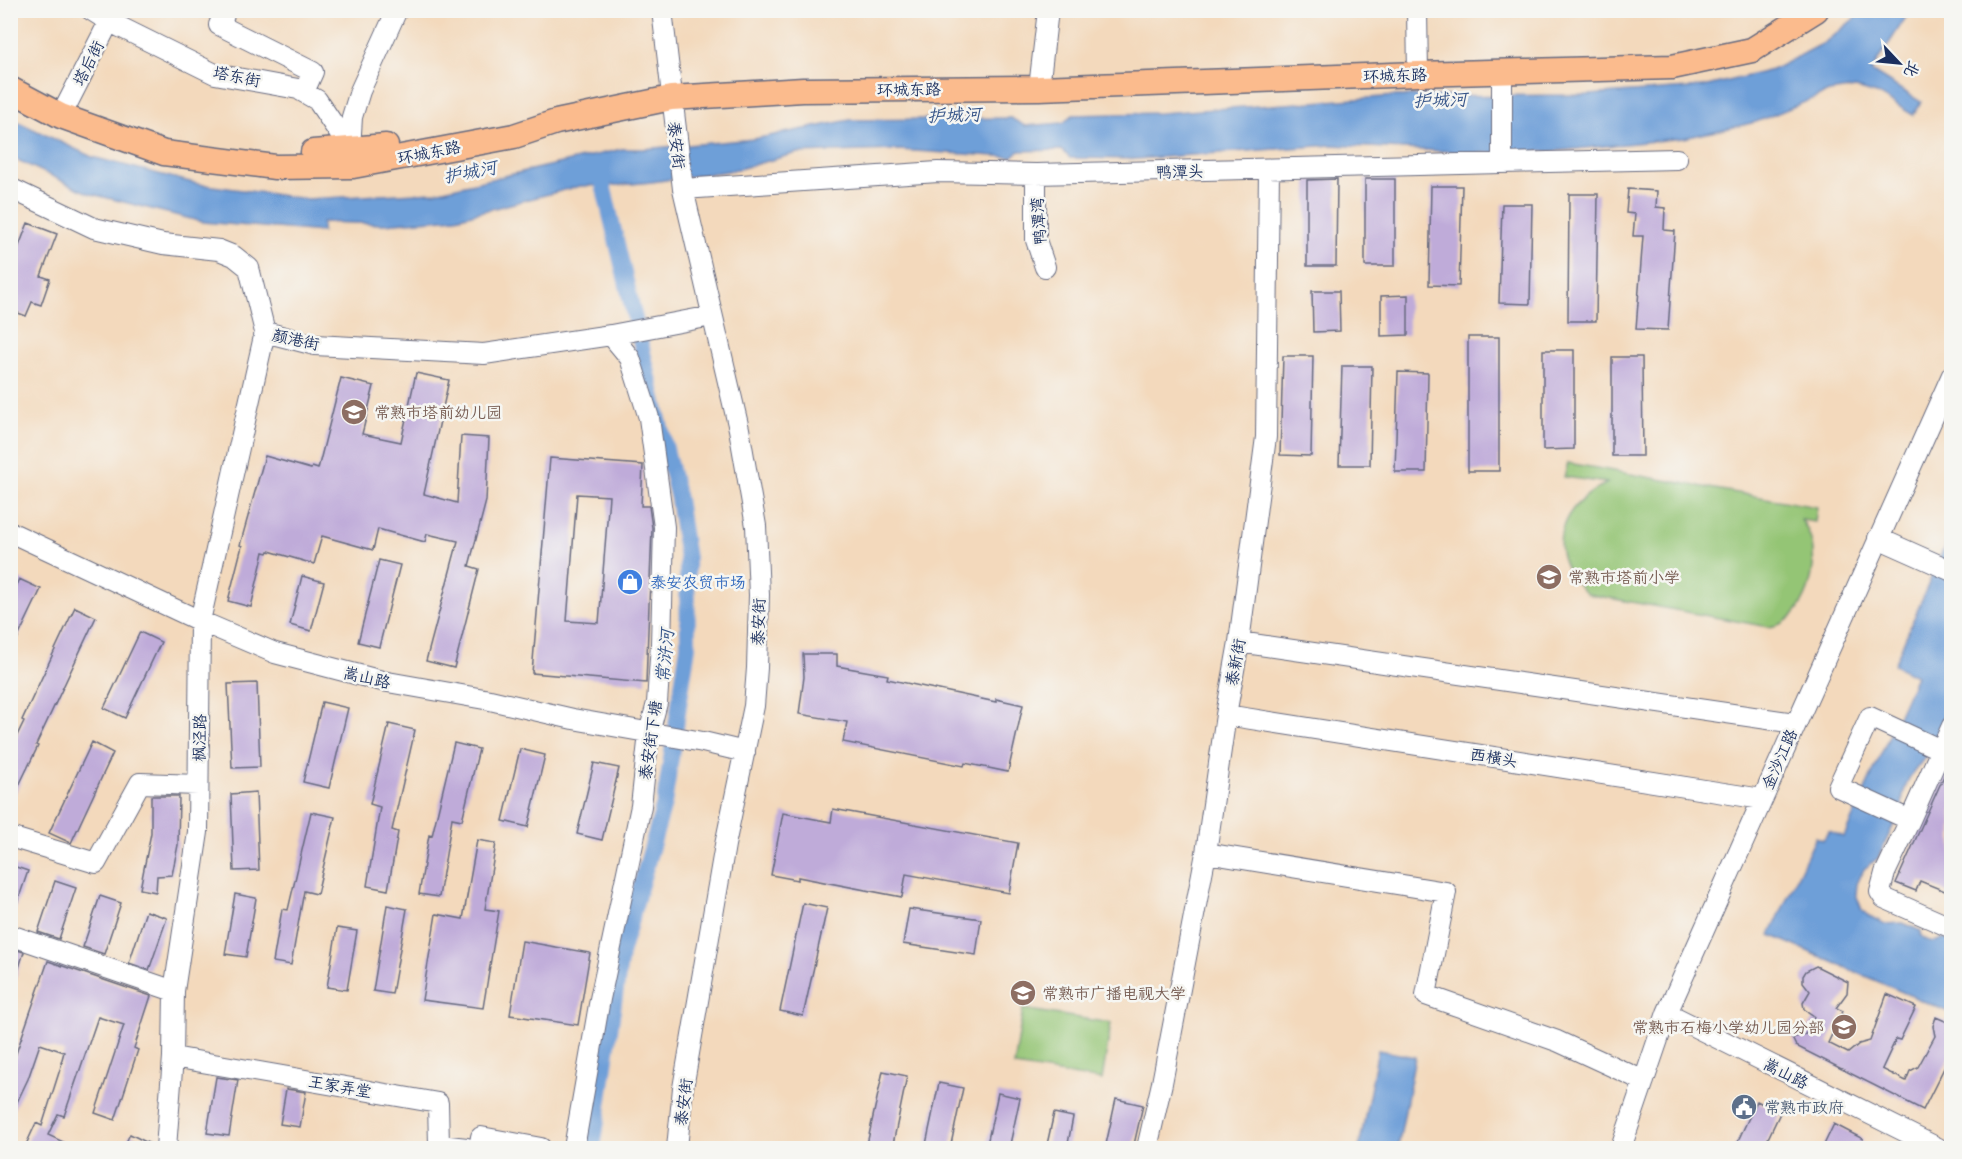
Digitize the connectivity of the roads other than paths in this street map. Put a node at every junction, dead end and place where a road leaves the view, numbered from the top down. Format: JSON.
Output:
{"nodes":[{"id":1,"x":91,"y":10,"type":"edge"},
{"id":2,"x":216,"y":10,"type":"edge"},
{"id":3,"x":397,"y":10,"type":"edge"},
{"id":4,"x":662,"y":10,"type":"edge"},
{"id":5,"x":1048,"y":10,"type":"edge"},
{"id":6,"x":1417,"y":10,"type":"edge"},
{"id":7,"x":1796,"y":10,"type":"edge"},
{"id":8,"x":1816,"y":10,"type":"edge"},
{"id":9,"x":113,"y":16,"type":"edge"},
{"id":10,"x":1418,"y":68,"type":"junction"},
{"id":11,"x":1502,"y":72,"type":"junction"},
{"id":12,"x":10,"y":73,"type":"edge"},
{"id":13,"x":1040,"y":82,"type":"junction"},
{"id":14,"x":10,"y":89,"type":"edge"},
{"id":15,"x":670,"y":91,"type":"junction"},
{"id":16,"x":304,"y":92,"type":"junction"},
{"id":17,"x":64,"y":110,"type":"junction"},
{"id":18,"x":351,"y":158,"type":"junction"},
{"id":19,"x":1677,"y":159,"type":"dead end"},
{"id":20,"x":1502,"y":163,"type":"junction"},
{"id":21,"x":1269,"y":169,"type":"junction"},
{"id":22,"x":1036,"y":174,"type":"junction"},
{"id":23,"x":683,"y":189,"type":"junction"},
{"id":24,"x":13,"y":197,"type":"edge"},
{"id":25,"x":1045,"y":267,"type":"dead end"},
{"id":26,"x":712,"y":316,"type":"junction"},
{"id":27,"x":265,"y":332,"type":"junction"},
{"id":28,"x":611,"y":335,"type":"junction"},
{"id":29,"x":1952,"y":375,"type":"edge"},
{"id":30,"x":10,"y":532,"type":"edge"},
{"id":31,"x":1878,"y":538,"type":"junction"},
{"id":32,"x":1952,"y":571,"type":"edge"},
{"id":33,"x":200,"y":621,"type":"junction"},
{"id":34,"x":1239,"y":642,"type":"junction"},
{"id":35,"x":1226,"y":715,"type":"junction"},
{"id":36,"x":1795,"y":723,"type":"junction"},
{"id":37,"x":1952,"y":726,"type":"edge"},
{"id":38,"x":649,"y":733,"type":"junction"},
{"id":39,"x":1941,"y":750,"type":"junction"},
{"id":40,"x":745,"y":752,"type":"junction"},
{"id":41,"x":198,"y":784,"type":"junction"},
{"id":42,"x":1762,"y":799,"type":"junction"},
{"id":43,"x":1910,"y":820,"type":"junction"},
{"id":44,"x":10,"y":837,"type":"edge"},
{"id":45,"x":1206,"y":853,"type":"junction"},
{"id":46,"x":1952,"y":928,"type":"edge"},
{"id":47,"x":10,"y":935,"type":"edge"},
{"id":48,"x":174,"y":991,"type":"junction"},
{"id":49,"x":1667,"y":1013,"type":"junction"},
{"id":50,"x":173,"y":1057,"type":"junction"},
{"id":51,"x":1644,"y":1081,"type":"junction"},
{"id":52,"x":166,"y":1149,"type":"edge"},
{"id":53,"x":467,"y":1149,"type":"edge"},
{"id":54,"x":479,"y":1149,"type":"edge"},
{"id":55,"x":541,"y":1149,"type":"edge"},
{"id":56,"x":574,"y":1149,"type":"edge"},
{"id":57,"x":677,"y":1149,"type":"edge"},
{"id":58,"x":1147,"y":1149,"type":"edge"},
{"id":59,"x":1621,"y":1149,"type":"edge"},
{"id":60,"x":1938,"y":1149,"type":"edge"}],
"edges":[{"from":1,"to":9,"type":"street","name":"塔东街"},
{"from":2,"to":16,"type":"street"},
{"from":3,"to":18,"type":"street"},
{"from":4,"to":15,"type":"street","name":"泰安街"},
{"from":5,"to":13,"type":"street"},
{"from":6,"to":10,"type":"street"},
{"from":7,"to":10,"type":"main road","name":"环城东路"},
{"from":8,"to":11,"type":"main road","name":"环城东路"},
{"from":9,"to":16,"type":"street","name":"塔东街"},
{"from":9,"to":17,"type":"street","name":"塔后街"},
{"from":10,"to":11,"type":"main road","name":"环城东路"},
{"from":10,"to":13,"type":"main road","name":"环城东路"},
{"from":11,"to":20,"type":"street"},
{"from":12,"to":17,"type":"main road","name":"环城东路"},
{"from":13,"to":15,"type":"main road","name":"环城东路"},
{"from":14,"to":17,"type":"main road","name":"环城东路"},
{"from":15,"to":18,"type":"main road","name":"环城东路"},
{"from":15,"to":23,"type":"street","name":"泰安街"},
{"from":16,"to":18,"type":"street","name":"塔东街"},
{"from":17,"to":18,"type":"main road","name":"环城东路"},
{"from":19,"to":20,"type":"street","name":"鸭潭头"},
{"from":20,"to":21,"type":"street","name":"鸭潭头"},
{"from":21,"to":22,"type":"street","name":"鸭潭头"},
{"from":21,"to":34,"type":"street","name":"泰新街"},
{"from":22,"to":23,"type":"street","name":"鸭潭头"},
{"from":22,"to":25,"type":"street","name":"鸭潭湾"},
{"from":23,"to":26,"type":"street","name":"泰安街"},
{"from":24,"to":27,"type":"street","name":"颜港街"},
{"from":26,"to":28,"type":"street","name":"颜港街"},
{"from":26,"to":40,"type":"street","name":"泰安街"},
{"from":27,"to":28,"type":"street","name":"颜港街"},
{"from":27,"to":33,"type":"street","name":"枫泾路"},
{"from":28,"to":38,"type":"street","name":"泰安街下塘"},
{"from":29,"to":31,"type":"street","name":"金沙江路"},
{"from":30,"to":33,"type":"street","name":"嵩山路"},
{"from":31,"to":32,"type":"street"},
{"from":31,"to":36,"type":"street","name":"金沙江路"},
{"from":33,"to":38,"type":"street","name":"嵩山路"},
{"from":33,"to":41,"type":"street","name":"枫泾路"},
{"from":34,"to":35,"type":"street","name":"泰新街"},
{"from":34,"to":36,"type":"street"},
{"from":35,"to":42,"type":"street","name":"西横头"},
{"from":35,"to":45,"type":"street","name":"泰新街"},
{"from":36,"to":42,"type":"street","name":"金沙江路"},
{"from":37,"to":39,"type":"street"},
{"from":38,"to":40,"type":"street","name":"嵩山路"},
{"from":38,"to":56,"type":"street","name":"泰安街下塘"},
{"from":39,"to":43,"type":"street"},
{"from":39,"to":43,"type":"street"},
{"from":40,"to":57,"type":"street","name":"泰安街"},
{"from":41,"to":44,"type":"street"},
{"from":41,"to":48,"type":"street","name":"枫泾路"},
{"from":42,"to":49,"type":"street","name":"金沙江路"},
{"from":43,"to":46,"type":"street"},
{"from":45,"to":51,"type":"street"},
{"from":45,"to":58,"type":"street","name":"泰新街"},
{"from":47,"to":48,"type":"street"},
{"from":48,"to":50,"type":"street","name":"枫泾路"},
{"from":49,"to":51,"type":"street","name":"金沙江路"},
{"from":49,"to":60,"type":"street","name":"嵩山路"},
{"from":50,"to":52,"type":"street","name":"枫泾路"},
{"from":50,"to":53,"type":"street","name":"王家弄堂"},
{"from":51,"to":59,"type":"street","name":"金沙江路"},
{"from":54,"to":55,"type":"street"}]}
